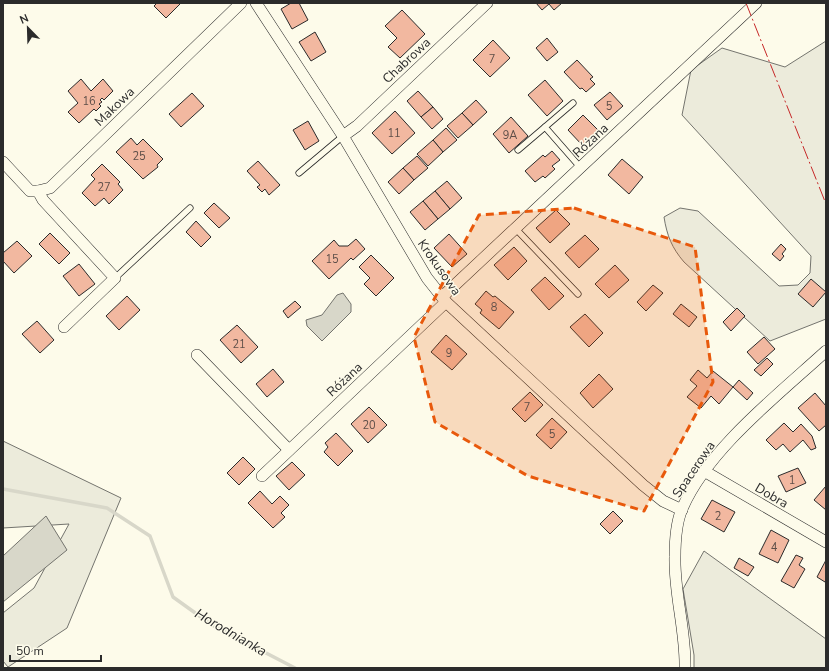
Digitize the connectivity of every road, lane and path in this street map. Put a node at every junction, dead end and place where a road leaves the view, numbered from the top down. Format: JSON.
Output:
{"nodes":[{"id":1,"x":242,"y":3,"type":"edge"},
{"id":2,"x":256,"y":3,"type":"edge"},
{"id":3,"x":487,"y":3,"type":"edge"},
{"id":4,"x":756,"y":3,"type":"edge"},
{"id":5,"x":572,"y":103,"type":"dead end"},
{"id":6,"x":545,"y":127,"type":"junction"},
{"id":7,"x":343,"y":136,"type":"junction"},
{"id":8,"x":518,"y":150,"type":"dead end"},
{"id":9,"x":3,"y":162,"type":"edge"},
{"id":10,"x":580,"y":168,"type":"junction"},
{"id":11,"x":299,"y":173,"type":"dead end"},
{"id":12,"x":38,"y":191,"type":"junction"},
{"id":13,"x":190,"y":208,"type":"dead end"},
{"id":14,"x":515,"y":228,"type":"junction"},
{"id":15,"x":115,"y":278,"type":"junction"},
{"id":16,"x":578,"y":294,"type":"dead end"},
{"id":17,"x":444,"y":300,"type":"junction"},
{"id":18,"x":64,"y":327,"type":"dead end"},
{"id":19,"x":826,"y":351,"type":"edge"},
{"id":20,"x":197,"y":355,"type":"dead end"},
{"id":21,"x":289,"y":450,"type":"junction"},
{"id":22,"x":704,"y":472,"type":"junction"},
{"id":23,"x":262,"y":476,"type":"dead end"},
{"id":24,"x":682,"y":510,"type":"junction"},
{"id":25,"x":826,"y":542,"type":"edge"},
{"id":26,"x":685,"y":668,"type":"edge"}],
"edges":[{"from":1,"to":12,"type":"street","name":"Makowa"},
{"from":2,"to":7,"type":"street","name":"Krokusowa"},
{"from":3,"to":7,"type":"street","name":"Chabrowa"},
{"from":4,"to":10,"type":"street","name":"Różana"},
{"from":5,"to":6,"type":"lane"},
{"from":6,"to":8,"type":"lane"},
{"from":6,"to":10,"type":"lane"},
{"from":7,"to":11,"type":"lane"},
{"from":7,"to":17,"type":"street","name":"Krokusowa"},
{"from":9,"to":12,"type":"street"},
{"from":10,"to":14,"type":"street","name":"Różana"},
{"from":12,"to":15,"type":"street"},
{"from":13,"to":15,"type":"lane"},
{"from":14,"to":16,"type":"lane"},
{"from":14,"to":17,"type":"street","name":"Różana"},
{"from":15,"to":18,"type":"street"},
{"from":17,"to":21,"type":"street","name":"Różana"},
{"from":17,"to":24,"type":"street","name":"Krokusowa"},
{"from":19,"to":22,"type":"street","name":"Spacerowa"},
{"from":20,"to":21,"type":"street"},
{"from":21,"to":23,"type":"street","name":"Różana"},
{"from":22,"to":24,"type":"street","name":"Spacerowa"},
{"from":22,"to":25,"type":"street","name":"Dobra"},
{"from":24,"to":26,"type":"street","name":"Spacerowa"}]}
